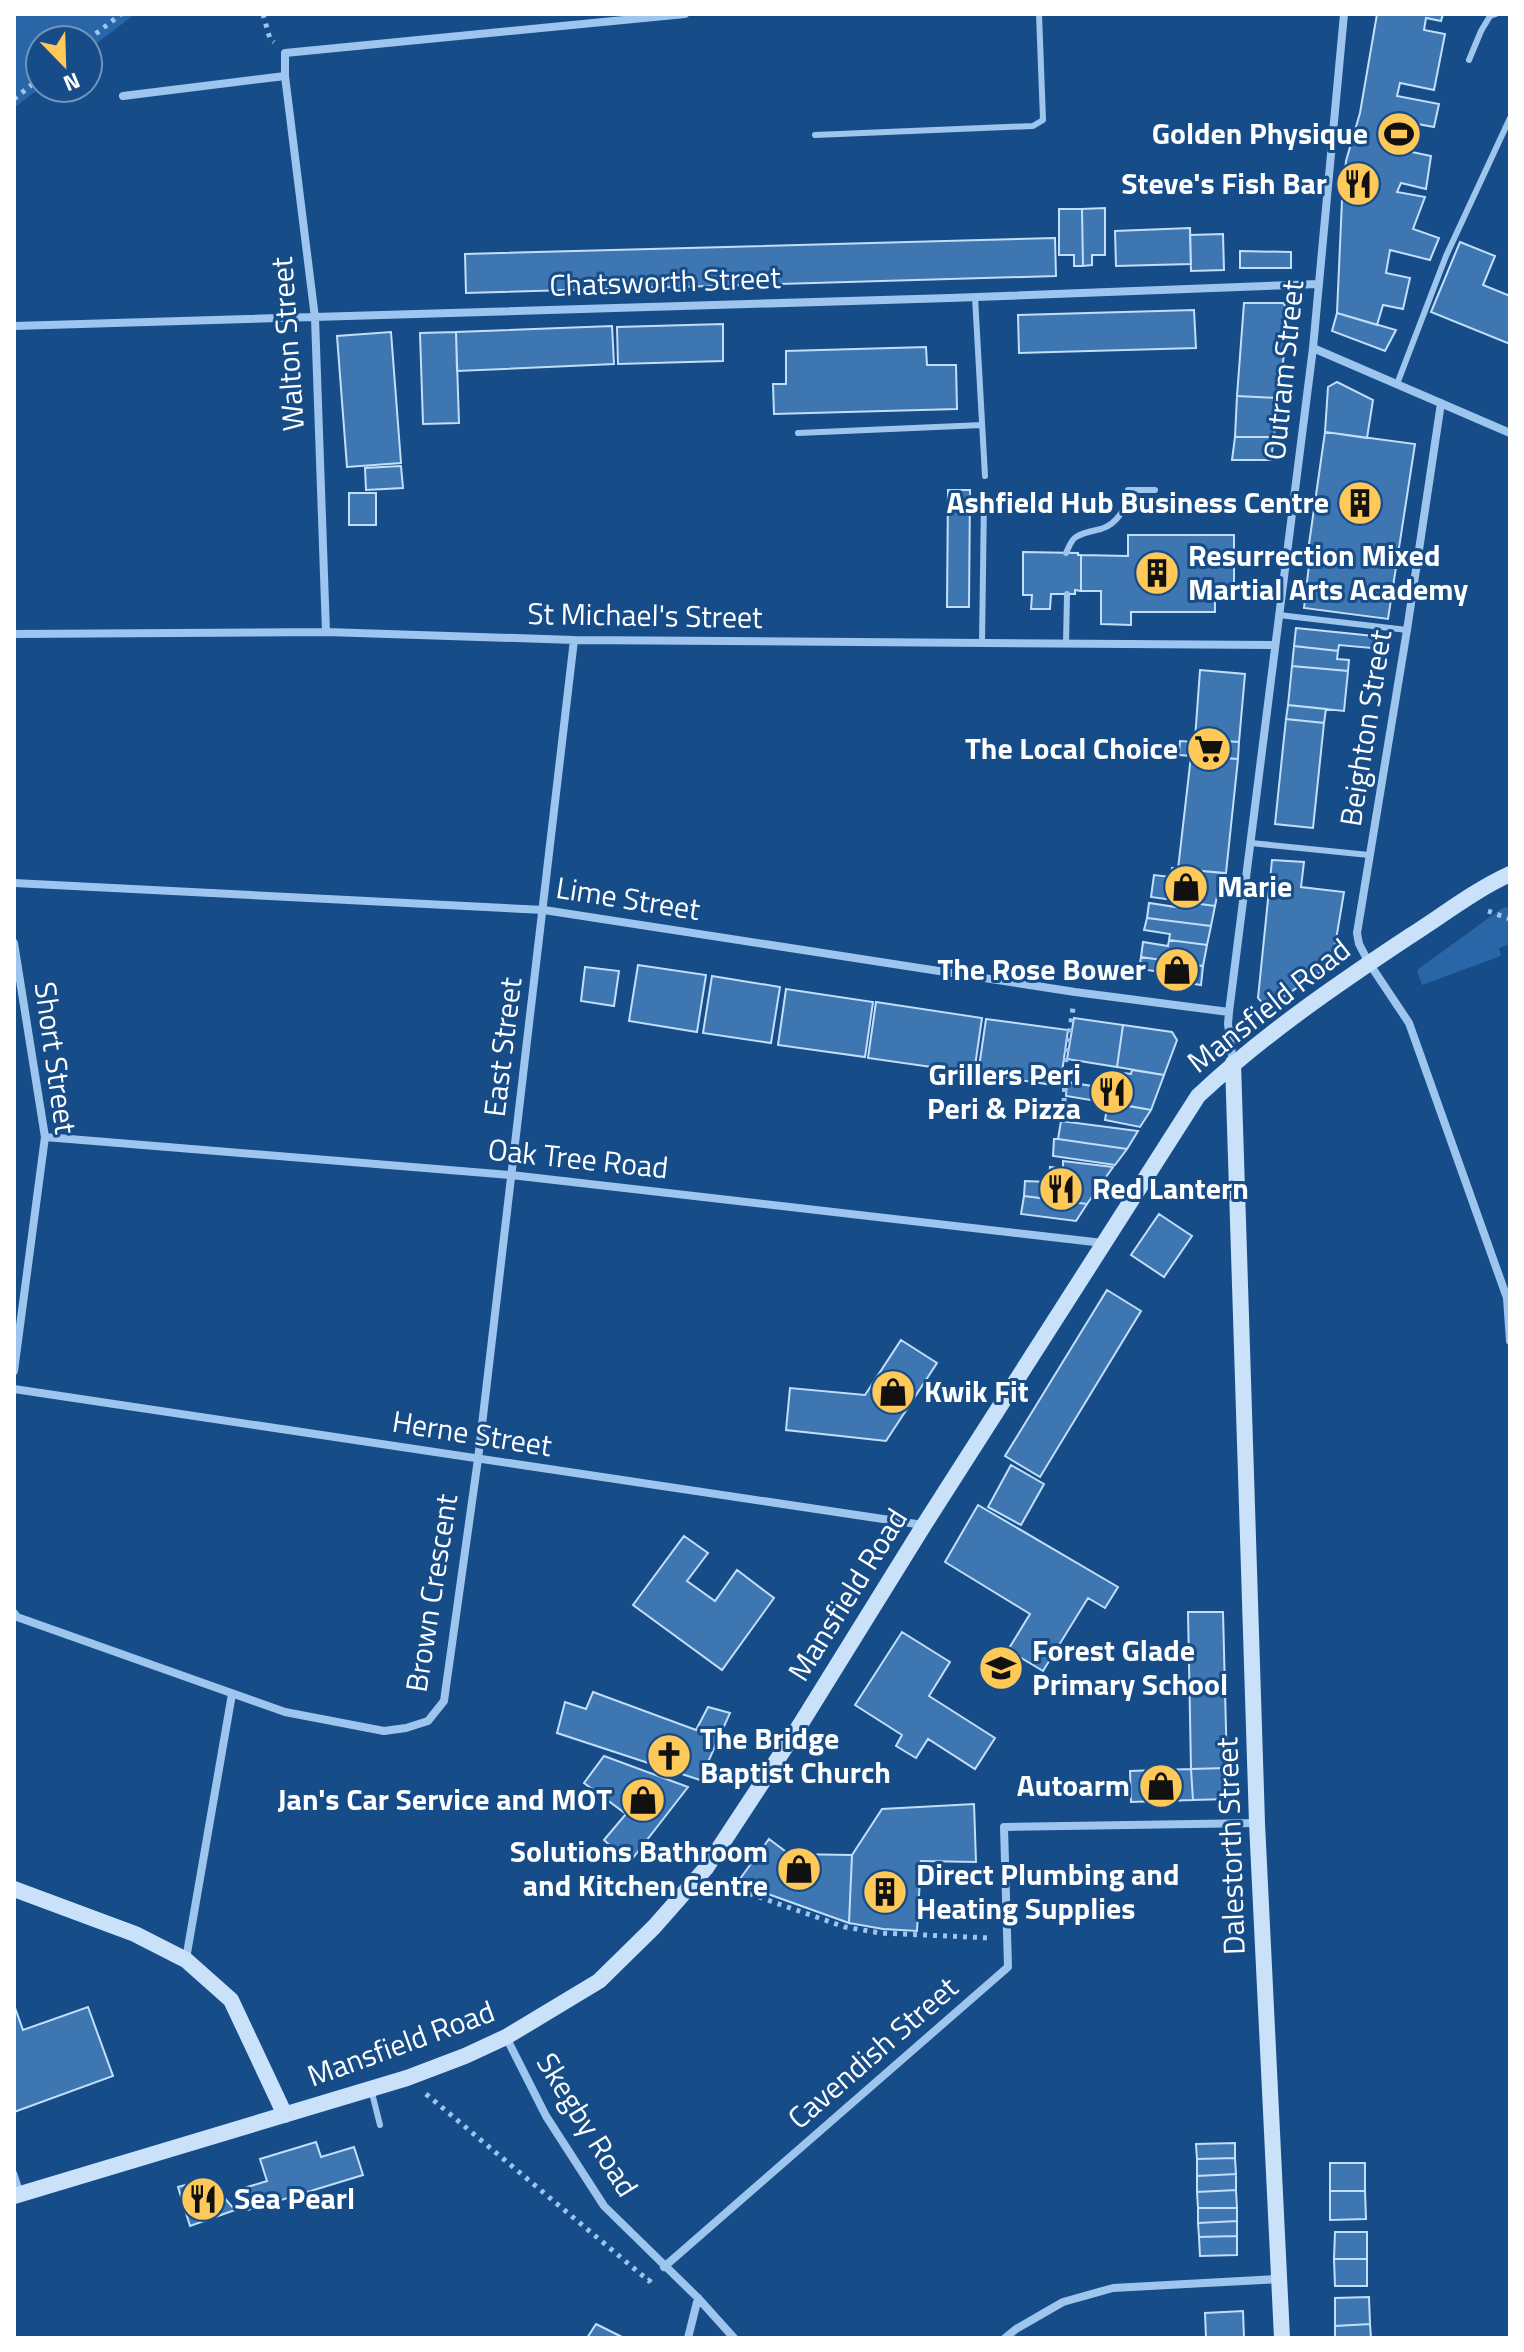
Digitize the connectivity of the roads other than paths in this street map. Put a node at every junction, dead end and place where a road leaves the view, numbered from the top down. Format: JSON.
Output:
{"nodes":[{"id":1,"x":685,"y":14,"type":"edge"},
{"id":2,"x":1039,"y":14,"type":"edge"},
{"id":3,"x":1344,"y":14,"type":"edge"},
{"id":4,"x":1496,"y":14,"type":"edge"},
{"id":5,"x":1469,"y":60,"type":"dead end"},
{"id":6,"x":285,"y":76,"type":"junction"},
{"id":7,"x":123,"y":96,"type":"dead end"},
{"id":8,"x":1510,"y":118,"type":"edge"},
{"id":9,"x":815,"y":135,"type":"dead end"},
{"id":10,"x":1318,"y":284,"type":"junction"},
{"id":11,"x":975,"y":297,"type":"junction"},
{"id":12,"x":315,"y":318,"type":"junction"},
{"id":13,"x":14,"y":326,"type":"edge"},
{"id":14,"x":1313,"y":348,"type":"junction"},
{"id":15,"x":1397,"y":384,"type":"junction"},
{"id":16,"x":1441,"y":403,"type":"junction"},
{"id":17,"x":982,"y":425,"type":"junction"},
{"id":18,"x":798,"y":433,"type":"dead end"},
{"id":19,"x":1510,"y":433,"type":"edge"},
{"id":20,"x":985,"y":476,"type":"dead end"},
{"id":21,"x":1155,"y":490,"type":"dead end"},
{"id":22,"x":984,"y":500,"type":"dead end"},
{"id":23,"x":1066,"y":553,"type":"dead end"},
{"id":24,"x":1067,"y":594,"type":"dead end"},
{"id":25,"x":1279,"y":615,"type":"junction"},
{"id":26,"x":1407,"y":630,"type":"junction"},
{"id":27,"x":326,"y":632,"type":"junction"},
{"id":28,"x":14,"y":634,"type":"edge"},
{"id":29,"x":574,"y":640,"type":"junction"},
{"id":30,"x":982,"y":643,"type":"junction"},
{"id":31,"x":1066,"y":644,"type":"junction"},
{"id":32,"x":1275,"y":645,"type":"junction"},
{"id":33,"x":1251,"y":843,"type":"junction"},
{"id":34,"x":1369,"y":855,"type":"junction"},
{"id":35,"x":1510,"y":874,"type":"edge"},
{"id":36,"x":14,"y":883,"type":"edge"},
{"id":37,"x":544,"y":910,"type":"junction"},
{"id":38,"x":14,"y":943,"type":"edge"},
{"id":39,"x":1369,"y":963,"type":"junction"},
{"id":40,"x":1229,"y":1012,"type":"junction"},
{"id":41,"x":1233,"y":1063,"type":"junction"},
{"id":42,"x":45,"y":1137,"type":"junction"},
{"id":43,"x":511,"y":1175,"type":"junction"},
{"id":44,"x":1104,"y":1243,"type":"junction"},
{"id":45,"x":1510,"y":1341,"type":"edge"},
{"id":46,"x":14,"y":1371,"type":"edge"},
{"id":47,"x":14,"y":1389,"type":"edge"},
{"id":48,"x":478,"y":1459,"type":"junction"},
{"id":49,"x":924,"y":1525,"type":"junction"},
{"id":50,"x":14,"y":1613,"type":"edge"},
{"id":51,"x":232,"y":1694,"type":"junction"},
{"id":52,"x":1257,"y":1823,"type":"junction"},
{"id":53,"x":14,"y":1889,"type":"edge"},
{"id":54,"x":186,"y":1960,"type":"junction"},
{"id":55,"x":506,"y":2037,"type":"junction"},
{"id":56,"x":371,"y":2089,"type":"junction"},
{"id":57,"x":285,"y":2115,"type":"junction"},
{"id":58,"x":380,"y":2125,"type":"dead end"},
{"id":59,"x":14,"y":2173,"type":"edge"},
{"id":60,"x":18,"y":2195,"type":"edge"},
{"id":61,"x":664,"y":2267,"type":"junction"},
{"id":62,"x":1279,"y":2279,"type":"junction"},
{"id":63,"x":698,"y":2298,"type":"junction"},
{"id":64,"x":688,"y":2338,"type":"edge"},
{"id":65,"x":734,"y":2338,"type":"edge"},
{"id":66,"x":1005,"y":2338,"type":"edge"},
{"id":67,"x":1282,"y":2338,"type":"edge"}],
"edges":[{"from":1,"to":6,"type":"street","name":"Walton Street"},
{"from":2,"to":9,"type":"lane"},
{"from":3,"to":10,"type":"street","name":"Outram Street"},
{"from":4,"to":5,"type":"lane"},
{"from":6,"to":7,"type":"street"},
{"from":6,"to":12,"type":"street","name":"Walton Street"},
{"from":8,"to":15,"type":"lane"},
{"from":10,"to":11,"type":"street","name":"Chatsworth Street"},
{"from":10,"to":14,"type":"street","name":"Outram Street"},
{"from":11,"to":12,"type":"street","name":"Chatsworth Street"},
{"from":11,"to":17,"type":"lane"},
{"from":12,"to":13,"type":"street","name":"Chatsworth Street"},
{"from":12,"to":27,"type":"street","name":"Walton Street"},
{"from":14,"to":15,"type":"street"},
{"from":14,"to":25,"type":"street","name":"Outram Street"},
{"from":15,"to":16,"type":"street"},
{"from":16,"to":19,"type":"street"},
{"from":16,"to":26,"type":"street","name":"Beighton Street"},
{"from":17,"to":18,"type":"lane"},
{"from":17,"to":20,"type":"lane"},
{"from":21,"to":23,"type":"lane"},
{"from":22,"to":30,"type":"lane"},
{"from":24,"to":31,"type":"lane"},
{"from":25,"to":26,"type":"lane"},
{"from":25,"to":32,"type":"street","name":"Outram Street"},
{"from":26,"to":34,"type":"street","name":"Beighton Street"},
{"from":27,"to":28,"type":"street","name":"St Michael's Street"},
{"from":27,"to":29,"type":"street","name":"St Michael's Street"},
{"from":29,"to":30,"type":"street","name":"St Michael's Street"},
{"from":29,"to":37,"type":"street","name":"East Street"},
{"from":30,"to":31,"type":"street","name":"St Michael's Street"},
{"from":31,"to":32,"type":"street","name":"St Michael's Street"},
{"from":32,"to":33,"type":"street","name":"Outram Street"},
{"from":33,"to":34,"type":"lane"},
{"from":33,"to":40,"type":"street","name":"Outram Street"},
{"from":34,"to":39,"type":"street","name":"Beighton Street"},
{"from":35,"to":39,"type":"main road","name":"Mansfield Road"},
{"from":36,"to":37,"type":"street","name":"Lime Street"},
{"from":37,"to":40,"type":"street","name":"Lime Street"},
{"from":37,"to":43,"type":"street","name":"East Street"},
{"from":38,"to":42,"type":"street","name":"Short Street"},
{"from":39,"to":41,"type":"main road","name":"Mansfield Road"},
{"from":39,"to":45,"type":"street","name":"Beighton Street"},
{"from":40,"to":41,"type":"street","name":"Outram Street"},
{"from":41,"to":44,"type":"main road","name":"Mansfield Road"},
{"from":41,"to":52,"type":"main road","name":"Dalestorth Street"},
{"from":42,"to":43,"type":"street","name":"Oak Tree Road"},
{"from":42,"to":46,"type":"street","name":"Short Street"},
{"from":43,"to":44,"type":"street","name":"Oak Tree Road"},
{"from":43,"to":48,"type":"street","name":"East Street"},
{"from":44,"to":49,"type":"main road","name":"Mansfield Road"},
{"from":47,"to":48,"type":"street","name":"Herne Street"},
{"from":48,"to":49,"type":"street","name":"Herne Street"},
{"from":48,"to":51,"type":"street","name":"Brown Crescent"},
{"from":49,"to":55,"type":"main road","name":"Mansfield Road"},
{"from":50,"to":51,"type":"street","name":"Brown Crescent"},
{"from":51,"to":54,"type":"street"},
{"from":52,"to":61,"type":"street","name":"Cavendish Street"},
{"from":52,"to":62,"type":"main road","name":"Dalestorth Street"},
{"from":53,"to":54,"type":"main road"},
{"from":54,"to":57,"type":"main road"},
{"from":55,"to":56,"type":"main road","name":"Mansfield Road"},
{"from":55,"to":61,"type":"street","name":"Skegby Road"},
{"from":56,"to":57,"type":"main road","name":"Mansfield Road"},
{"from":56,"to":58,"type":"lane"},
{"from":57,"to":60,"type":"main road","name":"Mansfield Road"},
{"from":59,"to":60,"type":"lane"},
{"from":61,"to":63,"type":"street","name":"Skegby Road"},
{"from":62,"to":66,"type":"street"},
{"from":62,"to":67,"type":"main road","name":"Dalestorth Street"},
{"from":63,"to":64,"type":"street"},
{"from":63,"to":65,"type":"street","name":"Skegby Road"}]}
